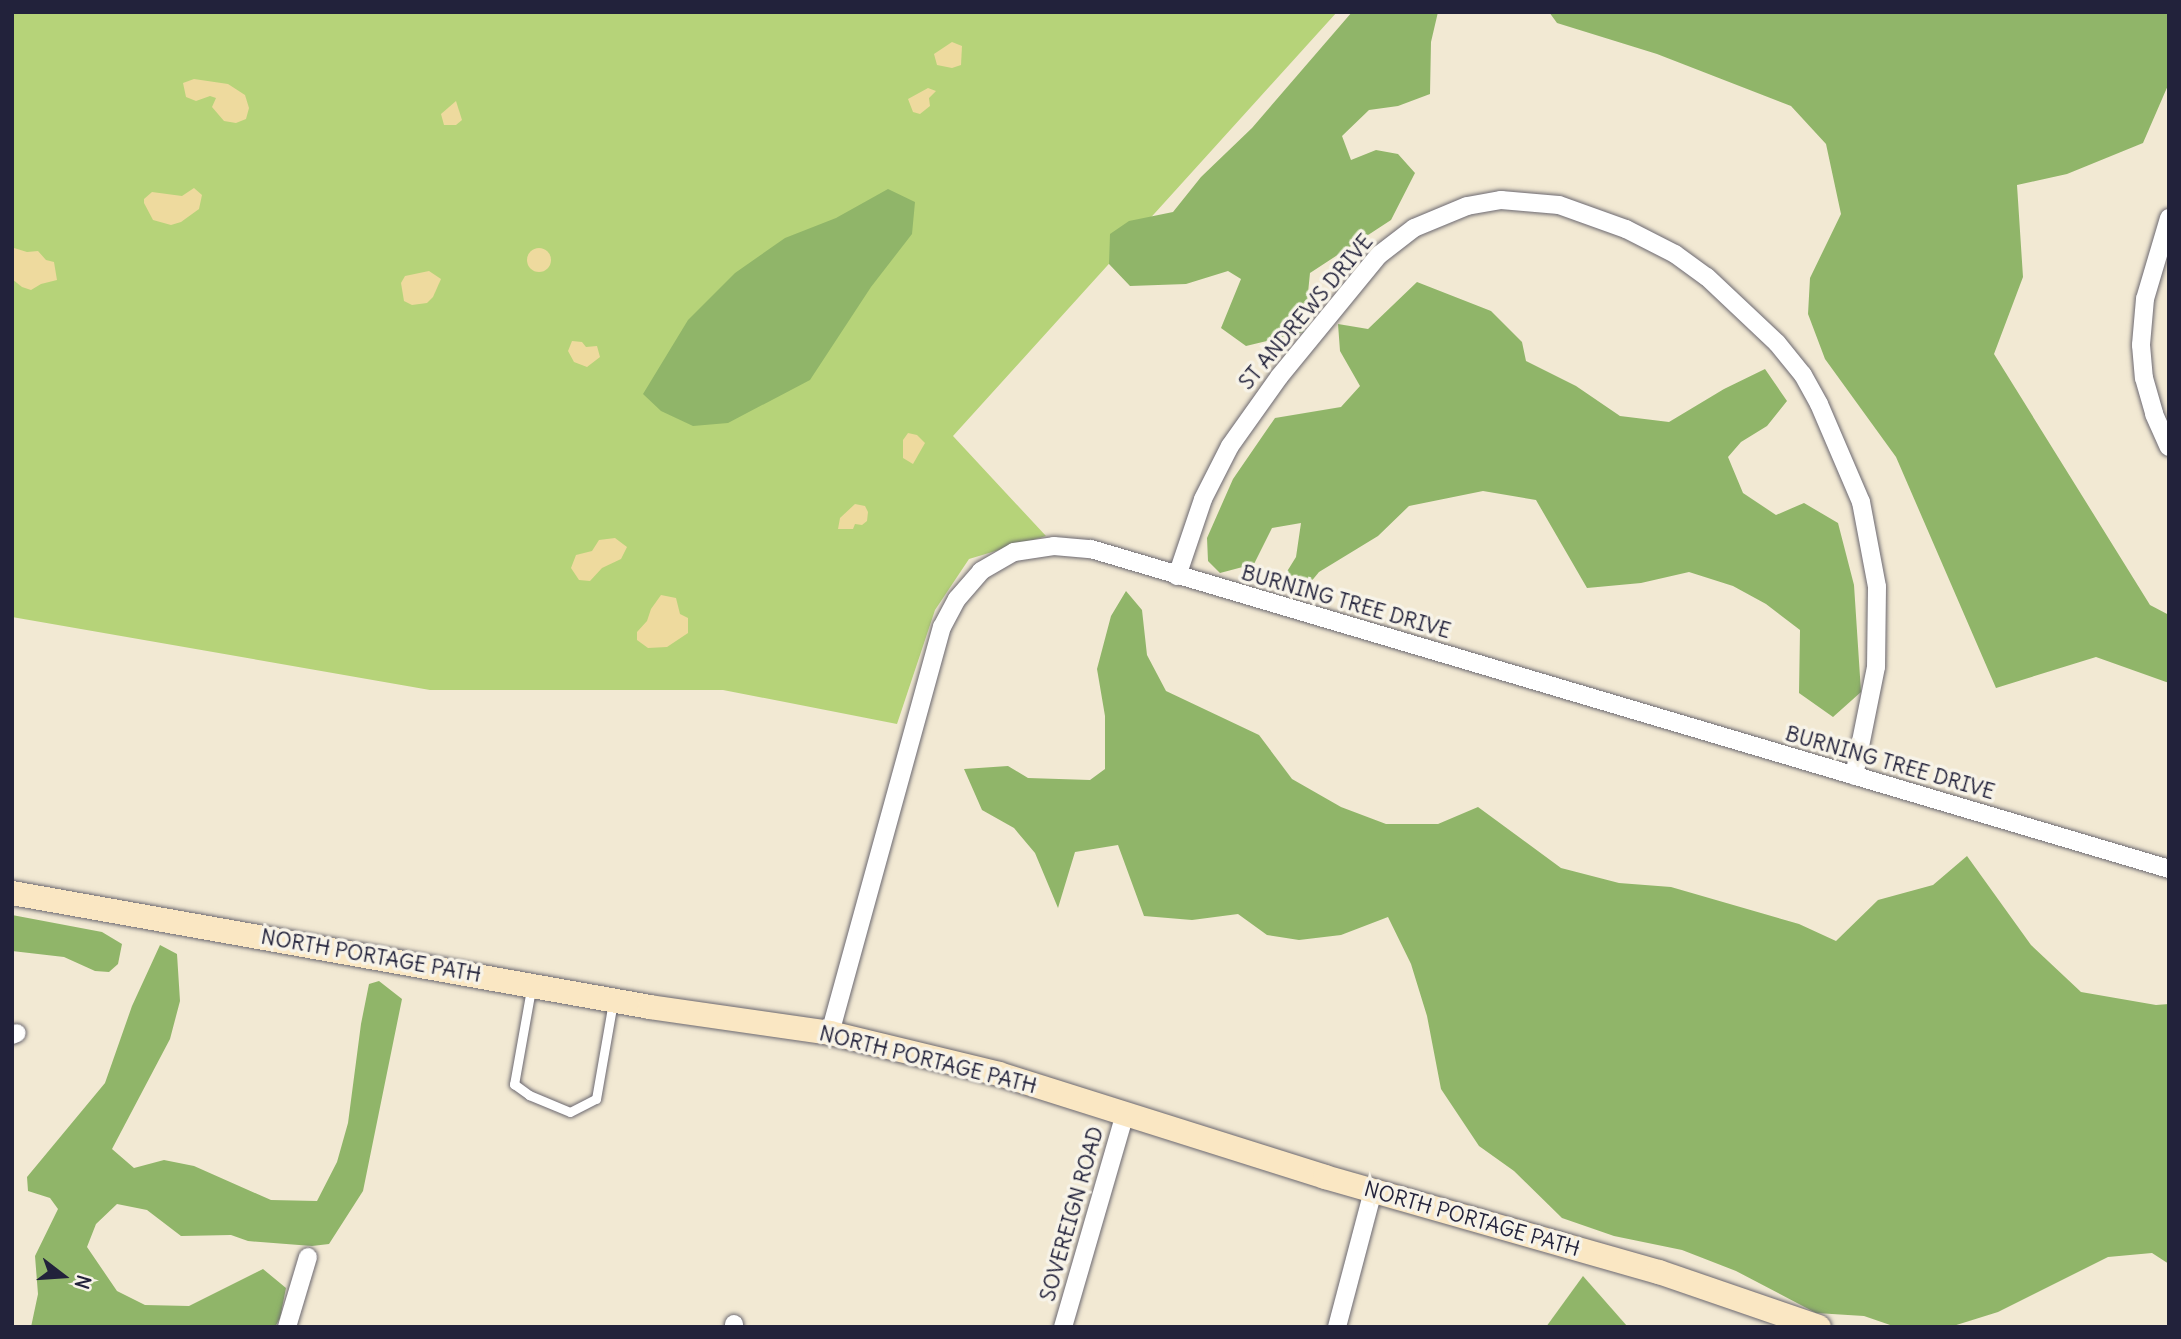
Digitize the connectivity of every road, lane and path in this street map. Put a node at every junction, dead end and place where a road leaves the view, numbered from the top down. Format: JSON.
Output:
{"nodes":[{"id":1,"x":2169,"y":218,"type":"edge"},
{"id":2,"x":2169,"y":447,"type":"edge"},
{"id":3,"x":1177,"y":576,"type":"junction"},
{"id":4,"x":1854,"y":776,"type":"junction"},
{"id":5,"x":2169,"y":869,"type":"edge"},
{"id":6,"x":12,"y":893,"type":"edge"},
{"id":7,"x":531,"y":985,"type":"junction"},
{"id":8,"x":613,"y":1000,"type":"junction"},
{"id":9,"x":830,"y":1033,"type":"junction"},
{"id":10,"x":1125,"y":1114,"type":"junction"},
{"id":11,"x":1373,"y":1191,"type":"junction"},
{"id":12,"x":308,"y":1257,"type":"dead end"},
{"id":13,"x":287,"y":1327,"type":"edge"},
{"id":14,"x":1063,"y":1327,"type":"edge"},
{"id":15,"x":1337,"y":1327,"type":"edge"},
{"id":16,"x":1819,"y":1327,"type":"edge"}],
"edges":[{"from":1,"to":2,"type":"street"},
{"from":3,"to":4,"type":"street","name":"BURNING TREE DRIVE"},
{"from":3,"to":4,"type":"street","name":"ST ANDREWS DRIVE"},
{"from":3,"to":9,"type":"street","name":"BURNING TREE DRIVE"},
{"from":4,"to":5,"type":"street","name":"BURNING TREE DRIVE"},
{"from":6,"to":7,"type":"main road","name":"NORTH PORTAGE PATH"},
{"from":7,"to":8,"type":"main road","name":"NORTH PORTAGE PATH"},
{"from":7,"to":8,"type":"lane"},
{"from":8,"to":9,"type":"main road","name":"NORTH PORTAGE PATH"},
{"from":9,"to":10,"type":"main road","name":"NORTH PORTAGE PATH"},
{"from":10,"to":11,"type":"main road","name":"NORTH PORTAGE PATH"},
{"from":10,"to":14,"type":"street","name":"SOVEREIGN ROAD"},
{"from":11,"to":15,"type":"street"},
{"from":11,"to":16,"type":"main road","name":"NORTH PORTAGE PATH"},
{"from":12,"to":13,"type":"street"}]}
